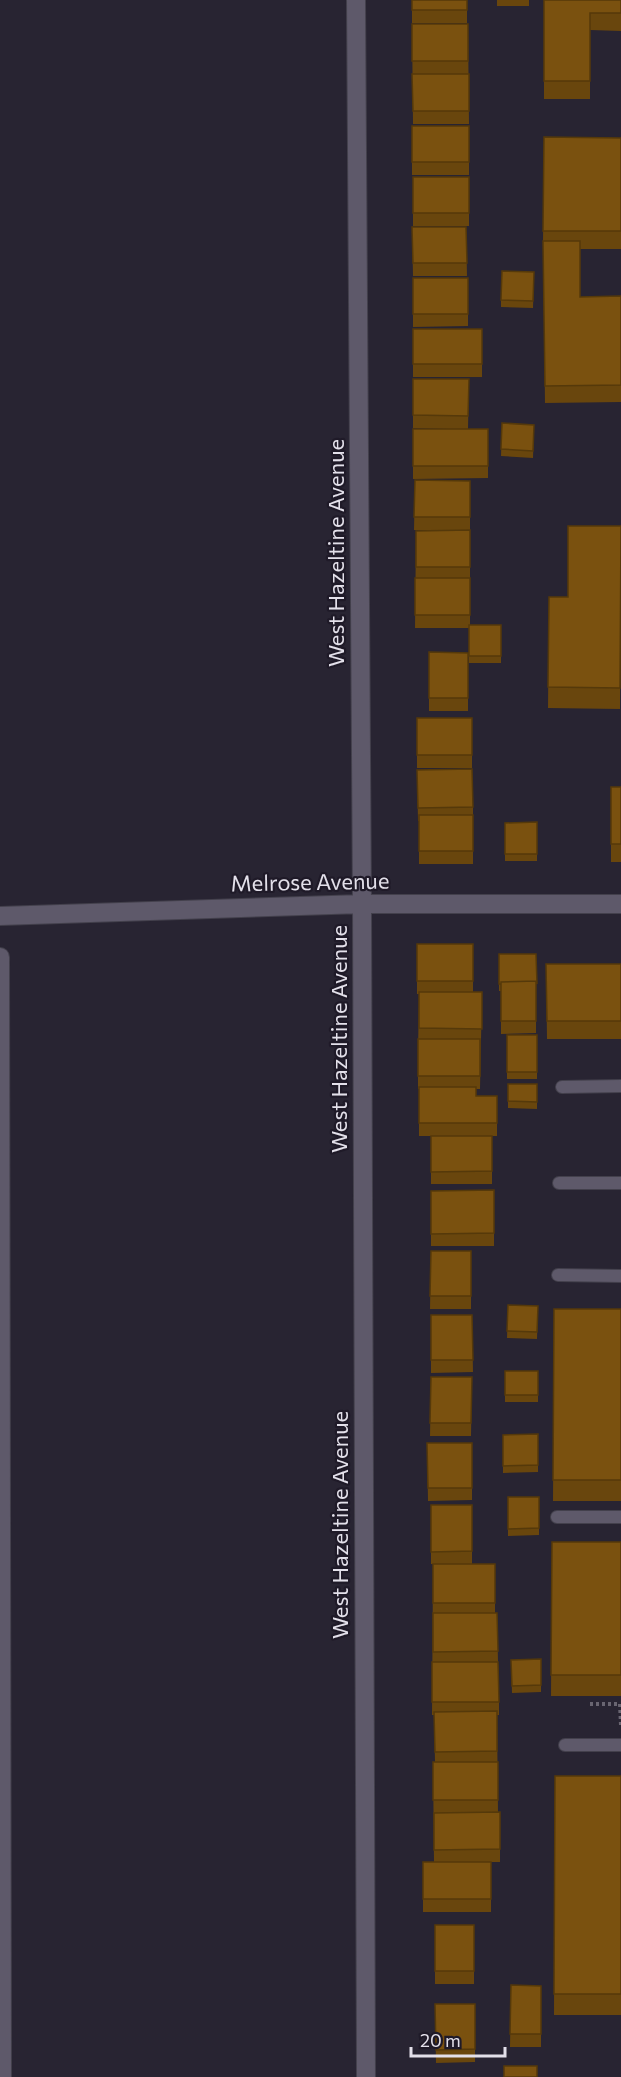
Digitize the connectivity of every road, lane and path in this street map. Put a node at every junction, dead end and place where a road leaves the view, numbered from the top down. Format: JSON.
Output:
{"nodes":[{"id":1,"x":356,"y":0,"type":"edge"},
{"id":2,"x":363,"y":904,"type":"junction"},
{"id":3,"x":621,"y":904,"type":"edge"},
{"id":4,"x":0,"y":916,"type":"edge"},
{"id":5,"x":0,"y":957,"type":"edge"},
{"id":6,"x":621,"y":1086,"type":"edge"},
{"id":7,"x":562,"y":1087,"type":"dead end"},
{"id":8,"x":559,"y":1183,"type":"dead end"},
{"id":9,"x":621,"y":1183,"type":"edge"},
{"id":10,"x":558,"y":1275,"type":"dead end"},
{"id":11,"x":621,"y":1276,"type":"edge"},
{"id":12,"x":557,"y":1517,"type":"dead end"},
{"id":13,"x":621,"y":1517,"type":"edge"},
{"id":14,"x":590,"y":1704,"type":"dead end"},
{"id":15,"x":621,"y":1704,"type":"edge"},
{"id":16,"x":621,"y":1726,"type":"edge"},
{"id":17,"x":565,"y":1745,"type":"dead end"},
{"id":18,"x":621,"y":1745,"type":"edge"},
{"id":19,"x":3,"y":2077,"type":"edge"},
{"id":20,"x":366,"y":2077,"type":"edge"}],
"edges":[{"from":1,"to":2,"type":"street","name":"West Hazeltine Avenue"},
{"from":2,"to":3,"type":"street","name":"Melrose Avenue"},
{"from":2,"to":4,"type":"street","name":"Melrose Avenue"},
{"from":2,"to":20,"type":"street","name":"West Hazeltine Avenue"},
{"from":5,"to":19,"type":"street"},
{"from":6,"to":7,"type":"lane"},
{"from":8,"to":9,"type":"lane"},
{"from":10,"to":11,"type":"lane"},
{"from":12,"to":13,"type":"lane"},
{"from":14,"to":15,"type":"path"},
{"from":15,"to":16,"type":"path"},
{"from":17,"to":18,"type":"lane"}]}
